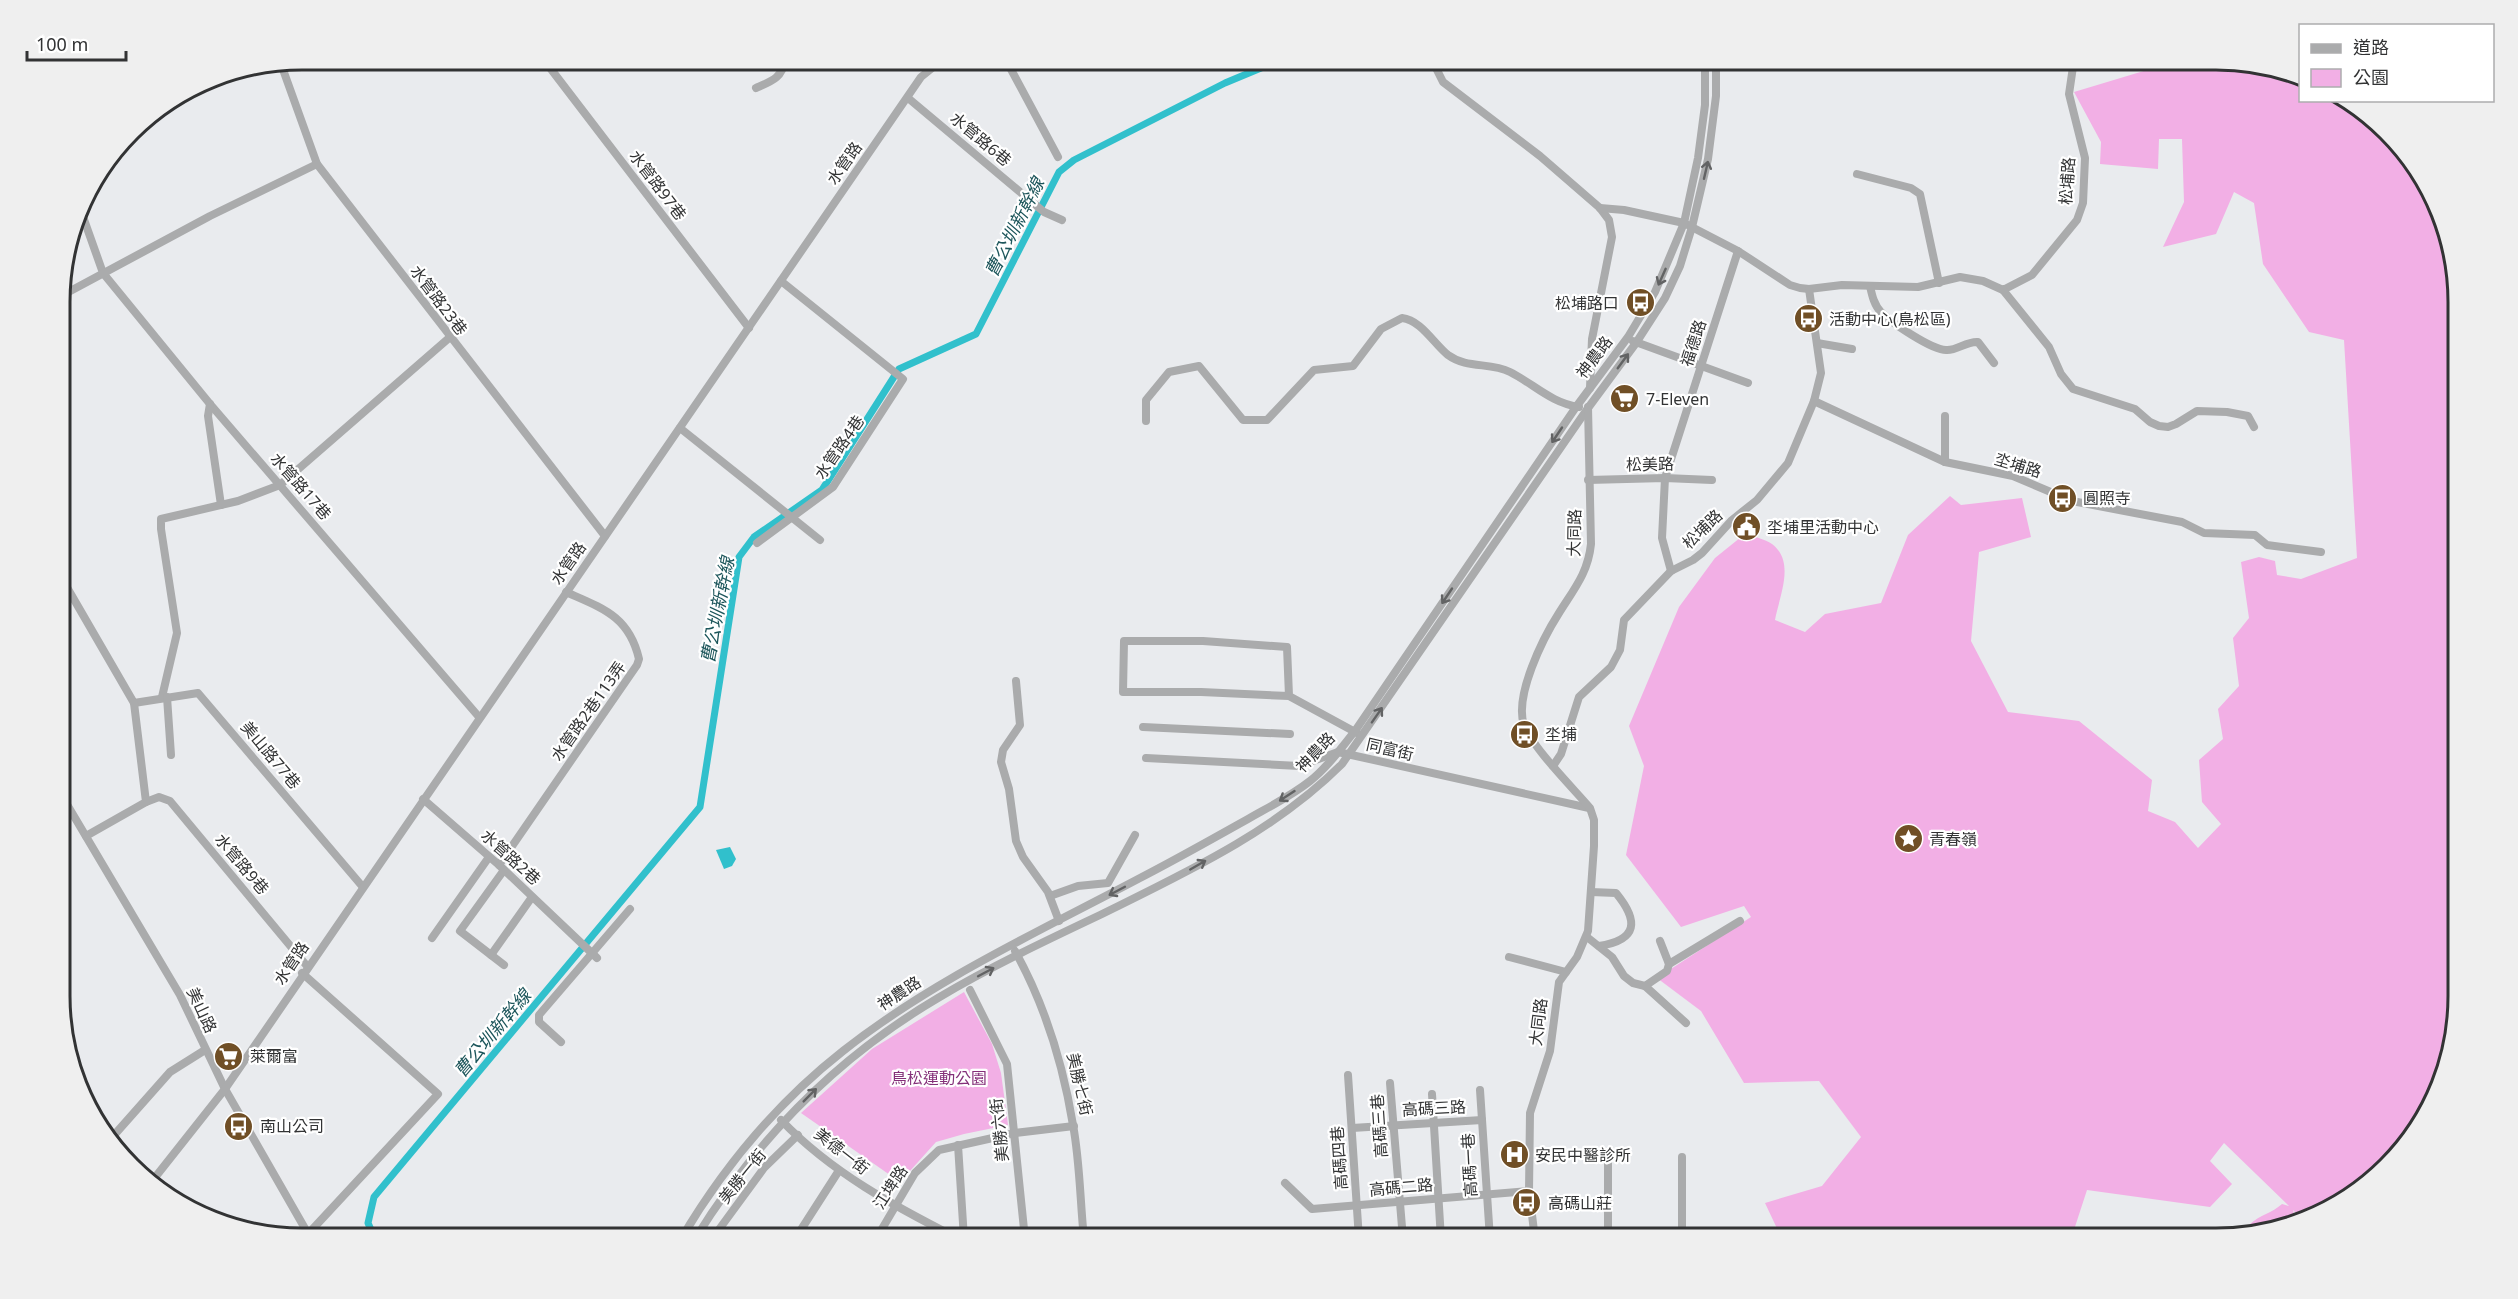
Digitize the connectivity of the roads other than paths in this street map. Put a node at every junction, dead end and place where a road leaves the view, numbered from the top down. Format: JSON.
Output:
{"nodes":[{"id":1,"x":552,"y":70,"type":"edge"},
{"id":2,"x":783,"y":70,"type":"edge"},
{"id":3,"x":930,"y":70,"type":"edge"},
{"id":4,"x":1011,"y":70,"type":"edge"},
{"id":5,"x":1437,"y":70,"type":"edge"},
{"id":6,"x":1705,"y":70,"type":"edge"},
{"id":7,"x":1716,"y":70,"type":"edge"},
{"id":8,"x":2073,"y":70,"type":"edge"},
{"id":9,"x":284,"y":71,"type":"edge"},
{"id":10,"x":756,"y":88,"type":"dead end"},
{"id":11,"x":908,"y":98,"type":"junction"},
{"id":12,"x":1058,"y":157,"type":"dead end"},
{"id":13,"x":317,"y":165,"type":"junction"},
{"id":14,"x":1857,"y":174,"type":"dead end"},
{"id":15,"x":1600,"y":208,"type":"junction"},
{"id":16,"x":1062,"y":220,"type":"dead end"},
{"id":17,"x":85,"y":222,"type":"edge"},
{"id":18,"x":1688,"y":225,"type":"junction"},
{"id":19,"x":1738,"y":251,"type":"junction"},
{"id":20,"x":103,"y":273,"type":"junction"},
{"id":21,"x":781,"y":281,"type":"junction"},
{"id":22,"x":1939,"y":283,"type":"junction"},
{"id":23,"x":1870,"y":286,"type":"junction"},
{"id":24,"x":1809,"y":289,"type":"junction"},
{"id":25,"x":2003,"y":290,"type":"junction"},
{"id":26,"x":71,"y":291,"type":"edge"},
{"id":27,"x":749,"y":328,"type":"junction"},
{"id":28,"x":1628,"y":337,"type":"junction"},
{"id":29,"x":449,"y":338,"type":"junction"},
{"id":30,"x":1636,"y":343,"type":"junction"},
{"id":31,"x":1818,"y":344,"type":"junction"},
{"id":32,"x":1852,"y":350,"type":"dead end"},
{"id":33,"x":1994,"y":363,"type":"dead end"},
{"id":34,"x":1701,"y":366,"type":"junction"},
{"id":35,"x":1748,"y":383,"type":"dead end"},
{"id":36,"x":1590,"y":387,"type":"junction"},
{"id":37,"x":1814,"y":401,"type":"junction"},
{"id":38,"x":210,"y":404,"type":"junction"},
{"id":39,"x":1576,"y":407,"type":"junction"},
{"id":40,"x":1588,"y":408,"type":"junction"},
{"id":41,"x":1945,"y":416,"type":"dead end"},
{"id":42,"x":1146,"y":421,"type":"dead end"},
{"id":43,"x":2254,"y":427,"type":"dead end"},
{"id":44,"x":680,"y":428,"type":"junction"},
{"id":45,"x":1945,"y":462,"type":"junction"},
{"id":46,"x":1665,"y":478,"type":"junction"},
{"id":47,"x":1588,"y":480,"type":"junction"},
{"id":48,"x":1712,"y":480,"type":"dead end"},
{"id":49,"x":280,"y":484,"type":"junction"},
{"id":50,"x":221,"y":506,"type":"junction"},
{"id":51,"x":789,"y":514,"type":"junction"},
{"id":52,"x":605,"y":536,"type":"junction"},
{"id":53,"x":820,"y":540,"type":"dead end"},
{"id":54,"x":758,"y":543,"type":"dead end"},
{"id":55,"x":2321,"y":552,"type":"dead end"},
{"id":56,"x":1671,"y":571,"type":"junction"},
{"id":57,"x":566,"y":592,"type":"junction"},
{"id":58,"x":70,"y":593,"type":"edge"},
{"id":59,"x":1016,"y":681,"type":"dead end"},
{"id":60,"x":1289,"y":696,"type":"junction"},
{"id":61,"x":164,"y":697,"type":"junction"},
{"id":62,"x":134,"y":704,"type":"junction"},
{"id":63,"x":480,"y":717,"type":"junction"},
{"id":64,"x":1143,"y":727,"type":"dead end"},
{"id":65,"x":1290,"y":734,"type":"dead end"},
{"id":66,"x":1358,"y":734,"type":"junction"},
{"id":67,"x":1338,"y":752,"type":"junction"},
{"id":68,"x":1350,"y":754,"type":"junction"},
{"id":69,"x":171,"y":755,"type":"dead end"},
{"id":70,"x":1146,"y":758,"type":"dead end"},
{"id":71,"x":1553,"y":766,"type":"junction"},
{"id":72,"x":423,"y":799,"type":"junction"},
{"id":73,"x":146,"y":802,"type":"junction"},
{"id":74,"x":1590,"y":808,"type":"junction"},
{"id":75,"x":70,"y":809,"type":"edge"},
{"id":76,"x":1135,"y":835,"type":"dead end"},
{"id":77,"x":86,"y":836,"type":"junction"},
{"id":78,"x":489,"y":857,"type":"junction"},
{"id":79,"x":501,"y":867,"type":"junction"},
{"id":80,"x":362,"y":886,"type":"junction"},
{"id":81,"x":1591,"y":892,"type":"junction"},
{"id":82,"x":1050,"y":896,"type":"junction"},
{"id":83,"x":532,"y":897,"type":"junction"},
{"id":84,"x":630,"y":909,"type":"dead end"},
{"id":85,"x":1059,"y":921,"type":"junction"},
{"id":86,"x":1740,"y":921,"type":"dead end"},
{"id":87,"x":1587,"y":937,"type":"junction"},
{"id":88,"x":432,"y":938,"type":"dead end"},
{"id":89,"x":1660,"y":940,"type":"dead end"},
{"id":90,"x":1012,"y":946,"type":"junction"},
{"id":91,"x":1599,"y":946,"type":"junction"},
{"id":92,"x":491,"y":955,"type":"junction"},
{"id":93,"x":593,"y":955,"type":"junction"},
{"id":94,"x":1017,"y":955,"type":"junction"},
{"id":95,"x":1509,"y":957,"type":"dead end"},
{"id":96,"x":1669,"y":964,"type":"junction"},
{"id":97,"x":504,"y":965,"type":"dead end"},
{"id":98,"x":305,"y":969,"type":"junction"},
{"id":99,"x":1566,"y":972,"type":"junction"},
{"id":100,"x":1645,"y":986,"type":"junction"},
{"id":101,"x":970,"y":990,"type":"dead end"},
{"id":102,"x":1686,"y":1023,"type":"dead end"},
{"id":103,"x":561,"y":1042,"type":"dead end"},
{"id":104,"x":205,"y":1050,"type":"junction"},
{"id":105,"x":1348,"y":1074,"type":"dead end"},
{"id":106,"x":1390,"y":1083,"type":"dead end"},
{"id":107,"x":225,"y":1089,"type":"junction"},
{"id":108,"x":1480,"y":1090,"type":"dead end"},
{"id":109,"x":1432,"y":1094,"type":"dead end"},
{"id":110,"x":775,"y":1114,"type":"junction"},
{"id":111,"x":1482,"y":1120,"type":"junction"},
{"id":112,"x":783,"y":1123,"type":"junction"},
{"id":113,"x":1434,"y":1123,"type":"junction"},
{"id":114,"x":1394,"y":1125,"type":"junction"},
{"id":115,"x":1074,"y":1126,"type":"junction"},
{"id":116,"x":1352,"y":1128,"type":"junction"},
{"id":117,"x":1015,"y":1133,"type":"junction"},
{"id":118,"x":115,"y":1134,"type":"edge"},
{"id":119,"x":798,"y":1135,"type":"junction"},
{"id":120,"x":958,"y":1145,"type":"junction"},
{"id":121,"x":1682,"y":1156,"type":"dead end"},
{"id":122,"x":1608,"y":1158,"type":"dead end"},
{"id":123,"x":838,"y":1172,"type":"junction"},
{"id":124,"x":156,"y":1177,"type":"edge"},
{"id":125,"x":1285,"y":1183,"type":"dead end"},
{"id":126,"x":1529,"y":1191,"type":"junction"},
{"id":127,"x":1486,"y":1195,"type":"junction"},
{"id":128,"x":1439,"y":1199,"type":"junction"},
{"id":129,"x":1399,"y":1202,"type":"junction"},
{"id":130,"x":1357,"y":1206,"type":"junction"},
{"id":131,"x":894,"y":1207,"type":"junction"},
{"id":132,"x":304,"y":1228,"type":"edge"},
{"id":133,"x":317,"y":1228,"type":"edge"},
{"id":134,"x":687,"y":1228,"type":"edge"},
{"id":135,"x":702,"y":1228,"type":"edge"},
{"id":136,"x":720,"y":1228,"type":"edge"},
{"id":137,"x":802,"y":1228,"type":"edge"},
{"id":138,"x":882,"y":1228,"type":"edge"},
{"id":139,"x":937,"y":1228,"type":"edge"},
{"id":140,"x":963,"y":1228,"type":"edge"},
{"id":141,"x":1024,"y":1228,"type":"edge"},
{"id":142,"x":1083,"y":1228,"type":"edge"},
{"id":143,"x":1358,"y":1228,"type":"edge"},
{"id":144,"x":1402,"y":1228,"type":"edge"},
{"id":145,"x":1440,"y":1228,"type":"edge"},
{"id":146,"x":1489,"y":1228,"type":"edge"},
{"id":147,"x":1534,"y":1228,"type":"edge"},
{"id":148,"x":1608,"y":1228,"type":"edge"},
{"id":149,"x":1682,"y":1228,"type":"edge"}],
"edges":[{"from":1,"to":27,"type":"street","name":"水管路97巷"},
{"from":2,"to":10,"type":"street"},
{"from":3,"to":11,"type":"street","name":"水管路"},
{"from":4,"to":12,"type":"street"},
{"from":5,"to":15,"type":"street","name":"大同路"},
{"from":6,"to":18,"type":"street","name":"神農路"},
{"from":18,"to":7,"type":"street","name":"神農路","one_way":true},
{"from":8,"to":25,"type":"street","name":"松埔路"},
{"from":9,"to":13,"type":"street","name":"水管路23巷"},
{"from":11,"to":16,"type":"street","name":"水管路6巷"},
{"from":11,"to":21,"type":"street","name":"水管路"},
{"from":13,"to":20,"type":"street"},
{"from":13,"to":29,"type":"street","name":"水管路23巷"},
{"from":14,"to":22,"type":"street"},
{"from":15,"to":18,"type":"street"},
{"from":15,"to":36,"type":"street","name":"大同路"},
{"from":17,"to":20,"type":"street","name":"水管路17巷"},
{"from":18,"to":19,"type":"street"},
{"from":18,"to":28,"type":"street","name":"神農路","one_way":true},
{"from":18,"to":30,"type":"street","name":"神農路"},
{"from":19,"to":24,"type":"street"},
{"from":19,"to":34,"type":"street","name":"福德路"},
{"from":20,"to":26,"type":"street"},
{"from":20,"to":38,"type":"street","name":"水管路17巷"},
{"from":21,"to":27,"type":"street","name":"水管路"},
{"from":21,"to":51,"type":"street","name":"水管路4巷"},
{"from":22,"to":23,"type":"street"},
{"from":22,"to":25,"type":"street"},
{"from":23,"to":24,"type":"street"},
{"from":23,"to":33,"type":"street"},
{"from":24,"to":31,"type":"street","name":"松埔路"},
{"from":25,"to":43,"type":"street"},
{"from":27,"to":44,"type":"street","name":"水管路"},
{"from":28,"to":30,"type":"street"},
{"from":28,"to":36,"type":"street","name":"神農路"},
{"from":29,"to":49,"type":"street"},
{"from":29,"to":52,"type":"street","name":"水管路23巷"},
{"from":30,"to":34,"type":"street"},
{"from":40,"to":30,"type":"street","name":"神農路","one_way":true},
{"from":31,"to":32,"type":"street"},
{"from":31,"to":37,"type":"street","name":"松埔路"},
{"from":34,"to":35,"type":"street"},
{"from":34,"to":46,"type":"street","name":"福德路"},
{"from":36,"to":39,"type":"street","name":"神農路"},
{"from":36,"to":40,"type":"street","name":"大同路"},
{"from":37,"to":45,"type":"street","name":"坔埔路"},
{"from":37,"to":56,"type":"street","name":"松埔路"},
{"from":38,"to":49,"type":"street","name":"水管路17巷"},
{"from":38,"to":50,"type":"street"},
{"from":39,"to":40,"type":"street"},
{"from":39,"to":42,"type":"street"},
{"from":39,"to":66,"type":"street","name":"神農路","one_way":true},
{"from":40,"to":47,"type":"street","name":"大同路"},
{"from":66,"to":40,"type":"street","name":"神農路","one_way":true},
{"from":41,"to":45,"type":"street"},
{"from":44,"to":51,"type":"street"},
{"from":44,"to":52,"type":"street","name":"水管路"},
{"from":45,"to":55,"type":"street","name":"坔埔路"},
{"from":46,"to":47,"type":"street","name":"松美路"},
{"from":46,"to":48,"type":"street","name":"松美路"},
{"from":46,"to":56,"type":"street","name":"福德路"},
{"from":47,"to":71,"type":"street","name":"大同路"},
{"from":49,"to":50,"type":"street"},
{"from":49,"to":63,"type":"street","name":"水管路17巷"},
{"from":50,"to":61,"type":"street"},
{"from":51,"to":53,"type":"street"},
{"from":51,"to":54,"type":"street","name":"水管路4巷"},
{"from":52,"to":57,"type":"street","name":"水管路"},
{"from":56,"to":71,"type":"street","name":"松埔路"},
{"from":57,"to":63,"type":"street","name":"水管路"},
{"from":57,"to":79,"type":"street","name":"水管路2巷113弄"},
{"from":58,"to":62,"type":"street"},
{"from":59,"to":82,"type":"street"},
{"from":60,"to":60,"type":"street"},
{"from":60,"to":66,"type":"street"},
{"from":61,"to":62,"type":"street","name":"美山路77巷"},
{"from":61,"to":69,"type":"street"},
{"from":61,"to":80,"type":"street","name":"美山路77巷"},
{"from":62,"to":73,"type":"street"},
{"from":63,"to":72,"type":"street","name":"水管路"},
{"from":64,"to":65,"type":"street"},
{"from":66,"to":67,"type":"street","name":"神農路"},
{"from":66,"to":68,"type":"street","name":"神農路"},
{"from":67,"to":68,"type":"street","name":"同富街"},
{"from":67,"to":70,"type":"street","name":"同富街"},
{"from":67,"to":85,"type":"street","name":"神農路","one_way":true},
{"from":68,"to":74,"type":"street","name":"同富街"},
{"from":94,"to":68,"type":"street","name":"神農路","one_way":true},
{"from":71,"to":74,"type":"street","name":"大同路"},
{"from":72,"to":78,"type":"street","name":"水管路2巷"},
{"from":72,"to":80,"type":"street","name":"水管路"},
{"from":73,"to":77,"type":"street"},
{"from":73,"to":98,"type":"street","name":"水管路9巷"},
{"from":74,"to":81,"type":"street","name":"大同路"},
{"from":75,"to":77,"type":"street","name":"美山路"},
{"from":76,"to":82,"type":"street"},
{"from":77,"to":104,"type":"street","name":"美山路"},
{"from":78,"to":79,"type":"street","name":"水管路2巷"},
{"from":78,"to":88,"type":"street"},
{"from":79,"to":83,"type":"street","name":"水管路2巷"},
{"from":79,"to":92,"type":"street"},
{"from":80,"to":98,"type":"street","name":"水管路"},
{"from":81,"to":87,"type":"street","name":"大同路"},
{"from":81,"to":91,"type":"street"},
{"from":82,"to":85,"type":"street"},
{"from":83,"to":92,"type":"street"},
{"from":83,"to":93,"type":"street","name":"水管路2巷"},
{"from":84,"to":93,"type":"street"},
{"from":85,"to":90,"type":"street","name":"神農路"},
{"from":86,"to":96,"type":"street"},
{"from":87,"to":91,"type":"street"},
{"from":87,"to":99,"type":"street","name":"大同路"},
{"from":89,"to":96,"type":"street"},
{"from":90,"to":94,"type":"street","name":"美勝七街"},
{"from":90,"to":110,"type":"street","name":"神農路"},
{"from":91,"to":100,"type":"street"},
{"from":92,"to":97,"type":"street"},
{"from":93,"to":103,"type":"street"},
{"from":112,"to":94,"type":"street","name":"神農路","one_way":true},
{"from":94,"to":115,"type":"street","name":"美勝七街"},
{"from":95,"to":99,"type":"street"},
{"from":96,"to":100,"type":"street"},
{"from":98,"to":107,"type":"street","name":"水管路"},
{"from":98,"to":133,"type":"street"},
{"from":99,"to":126,"type":"street","name":"大同路"},
{"from":100,"to":102,"type":"street"},
{"from":101,"to":117,"type":"street","name":"美勝六街"},
{"from":104,"to":107,"type":"street","name":"美山路"},
{"from":104,"to":118,"type":"street"},
{"from":105,"to":116,"type":"street","name":"高碼四巷"},
{"from":106,"to":114,"type":"street","name":"高碼三巷"},
{"from":107,"to":124,"type":"street","name":"水管路"},
{"from":107,"to":132,"type":"street","name":"美山路"},
{"from":108,"to":111,"type":"street","name":"高碼一巷"},
{"from":109,"to":113,"type":"street"},
{"from":110,"to":112,"type":"street","name":"美德一街"},
{"from":110,"to":134,"type":"street","name":"神農路"},
{"from":111,"to":113,"type":"street","name":"高碼三路"},
{"from":111,"to":127,"type":"street","name":"高碼一巷"},
{"from":112,"to":119,"type":"street","name":"美德一街"},
{"from":112,"to":135,"type":"street","name":"神農路"},
{"from":113,"to":114,"type":"street","name":"高碼三路"},
{"from":113,"to":128,"type":"street"},
{"from":114,"to":116,"type":"street","name":"高碼三路"},
{"from":114,"to":129,"type":"street","name":"高碼三巷"},
{"from":115,"to":117,"type":"street","name":"江埤路"},
{"from":115,"to":142,"type":"street","name":"美勝七街"},
{"from":116,"to":130,"type":"street","name":"高碼四巷"},
{"from":117,"to":120,"type":"street","name":"江埤路"},
{"from":117,"to":141,"type":"street","name":"美勝六街"},
{"from":119,"to":123,"type":"street","name":"美德一街"},
{"from":119,"to":136,"type":"street","name":"美勝一街"},
{"from":120,"to":131,"type":"street","name":"江埤路"},
{"from":120,"to":140,"type":"street"},
{"from":121,"to":149,"type":"street"},
{"from":122,"to":148,"type":"street"},
{"from":123,"to":131,"type":"street","name":"美德一街"},
{"from":123,"to":137,"type":"street"},
{"from":125,"to":130,"type":"street","name":"高碼二路"},
{"from":126,"to":127,"type":"street","name":"高碼二路"},
{"from":126,"to":147,"type":"street","name":"大同路"},
{"from":127,"to":128,"type":"street","name":"高碼二路"},
{"from":127,"to":146,"type":"street","name":"高碼一巷"},
{"from":128,"to":129,"type":"street","name":"高碼二路"},
{"from":128,"to":145,"type":"street"},
{"from":129,"to":130,"type":"street","name":"高碼二路"},
{"from":129,"to":144,"type":"street","name":"高碼三巷"},
{"from":130,"to":143,"type":"street","name":"高碼四巷"},
{"from":131,"to":138,"type":"street","name":"江埤路"},
{"from":131,"to":139,"type":"street","name":"美德一街"}]}
